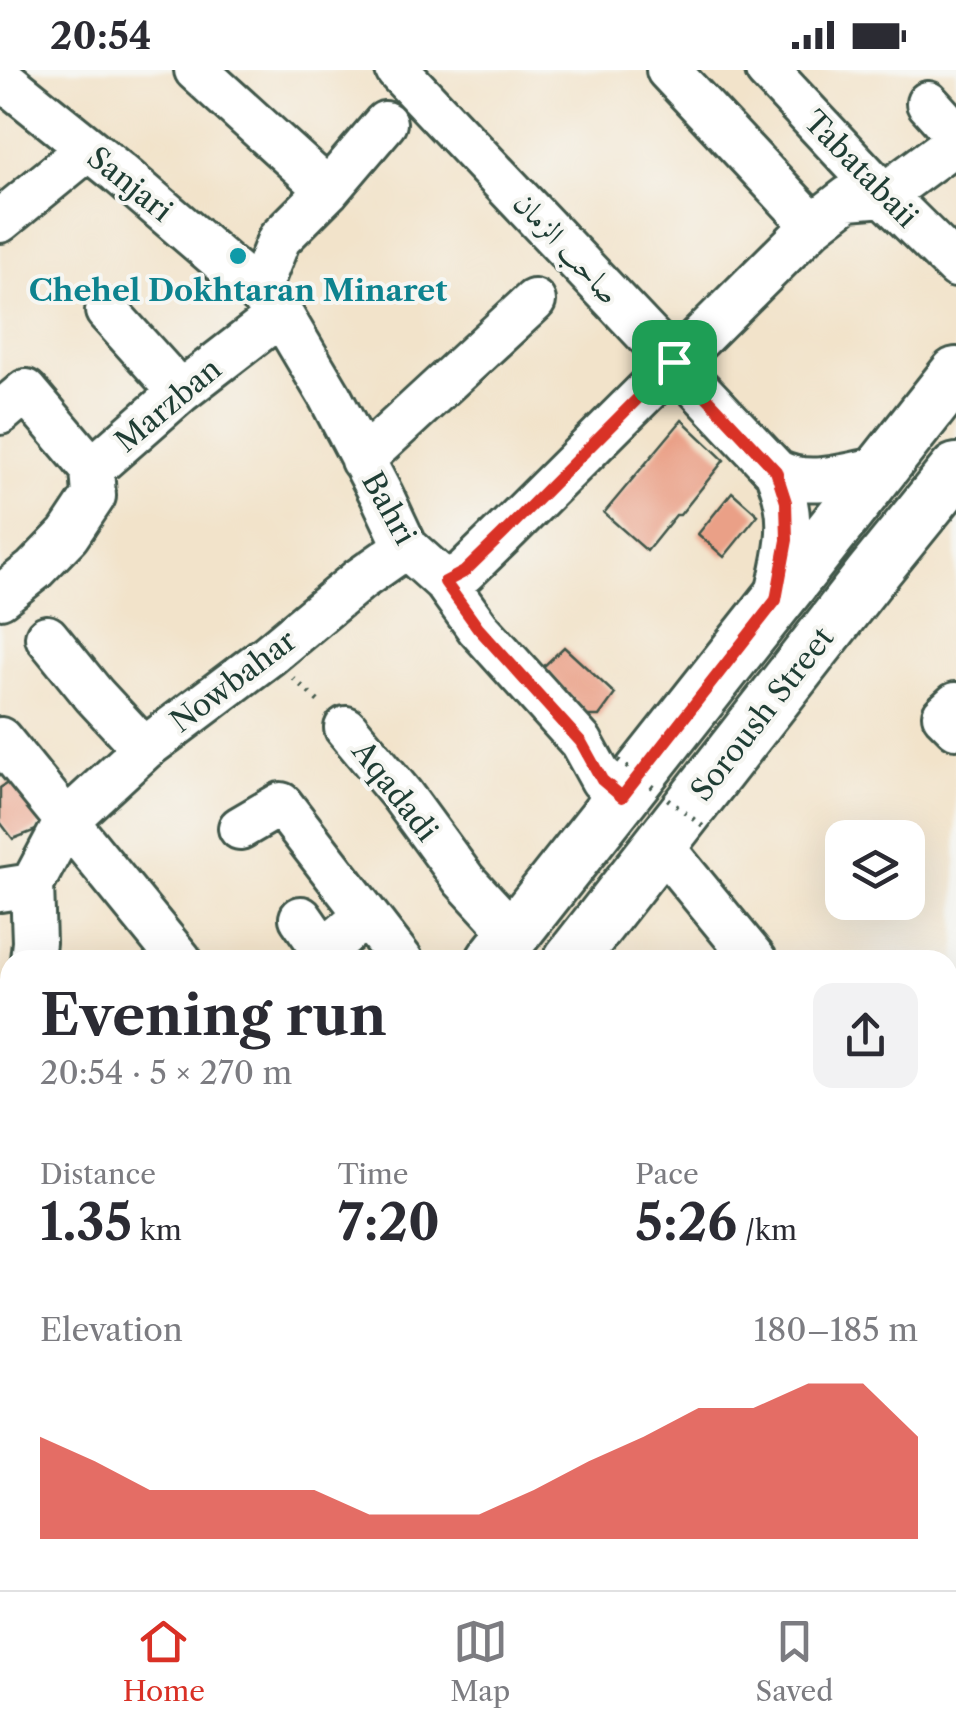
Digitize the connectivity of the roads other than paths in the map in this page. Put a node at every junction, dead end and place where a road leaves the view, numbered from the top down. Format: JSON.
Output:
{"nodes":[{"id":1,"x":196,"y":70,"type":"edge"},
{"id":2,"x":668,"y":70,"type":"edge"},
{"id":3,"x":768,"y":70,"type":"edge"},
{"id":4,"x":412,"y":75,"type":"edge"},
{"id":5,"x":0,"y":77,"type":"edge"},
{"id":6,"x":385,"y":123,"type":"dead end"},
{"id":7,"x":956,"y":142,"type":"edge"},
{"id":8,"x":88,"y":149,"type":"junction"},
{"id":9,"x":328,"y":190,"type":"junction"},
{"id":10,"x":884,"y":196,"type":"junction"},
{"id":11,"x":0,"y":220,"type":"edge"},
{"id":12,"x":813,"y":225,"type":"junction"},
{"id":13,"x":956,"y":266,"type":"edge"},
{"id":14,"x":534,"y":301,"type":"dead end"},
{"id":15,"x":270,"y":303,"type":"junction"},
{"id":16,"x":107,"y":311,"type":"dead end"},
{"id":17,"x":674,"y":362,"type":"junction"},
{"id":18,"x":956,"y":374,"type":"edge"},
{"id":19,"x":180,"y":392,"type":"junction"},
{"id":20,"x":956,"y":396,"type":"edge"},
{"id":21,"x":0,"y":413,"type":"edge"},
{"id":22,"x":956,"y":448,"type":"edge"},
{"id":23,"x":362,"y":460,"type":"junction"},
{"id":24,"x":881,"y":468,"type":"junction"},
{"id":25,"x":92,"y":469,"type":"junction"},
{"id":26,"x":956,"y":470,"type":"edge"},
{"id":27,"x":776,"y":471,"type":"junction"},
{"id":28,"x":406,"y":547,"type":"junction"},
{"id":29,"x":445,"y":582,"type":"junction"},
{"id":30,"x":0,"y":597,"type":"edge"},
{"id":31,"x":776,"y":600,"type":"junction"},
{"id":32,"x":47,"y":636,"type":"dead end"},
{"id":33,"x":956,"y":704,"type":"edge"},
{"id":34,"x":956,"y":727,"type":"edge"},
{"id":35,"x":346,"y":728,"type":"road end"},
{"id":36,"x":0,"y":739,"type":"edge"},
{"id":37,"x":144,"y":748,"type":"junction"},
{"id":38,"x":620,"y":779,"type":"junction"},
{"id":39,"x":66,"y":821,"type":"junction"},
{"id":40,"x":240,"y":828,"type":"dead end"},
{"id":41,"x":683,"y":837,"type":"junction"},
{"id":42,"x":16,"y":888,"type":"edge"},
{"id":43,"x":366,"y":916,"type":"junction"},
{"id":44,"x":301,"y":918,"type":"dead end"},
{"id":45,"x":33,"y":950,"type":"edge"},
{"id":46,"x":172,"y":950,"type":"edge"},
{"id":47,"x":323,"y":950,"type":"edge"},
{"id":48,"x":326,"y":950,"type":"edge"},
{"id":49,"x":393,"y":950,"type":"edge"},
{"id":50,"x":516,"y":950,"type":"edge"},
{"id":51,"x":520,"y":950,"type":"edge"},
{"id":52,"x":520,"y":950,"type":"edge"},
{"id":53,"x":521,"y":950,"type":"edge"},
{"id":54,"x":579,"y":950,"type":"edge"},
{"id":55,"x":749,"y":950,"type":"edge"}],
"edges":[{"from":1,"to":9,"type":"street"},
{"from":2,"to":12,"type":"street"},
{"from":3,"to":10,"type":"street","name":"Tabatabaii"},
{"from":4,"to":17,"type":"street","name":"صاحب الزمان"},
{"from":5,"to":8,"type":"street","name":"Sanjari"},
{"from":6,"to":9,"type":"street"},
{"from":7,"to":10,"type":"street"},
{"from":8,"to":11,"type":"street"},
{"from":8,"to":15,"type":"street","name":"Sanjari"},
{"from":9,"to":15,"type":"street"},
{"from":10,"to":12,"type":"street"},
{"from":10,"to":13,"type":"street","name":"Tabatabaii"},
{"from":12,"to":17,"type":"street"},
{"from":14,"to":23,"type":"street"},
{"from":15,"to":19,"type":"street","name":"Marzban"},
{"from":15,"to":23,"type":"street","name":"Bahri"},
{"from":16,"to":19,"type":"street"},
{"from":17,"to":27,"type":"street","name":"صاحب الزمان"},
{"from":17,"to":29,"type":"street"},
{"from":18,"to":24,"type":"main road","name":"Soroush Street"},
{"from":19,"to":25,"type":"street","name":"Marzban"},
{"from":20,"to":51,"type":"street"},
{"from":21,"to":25,"type":"street"},
{"from":22,"to":53,"type":"street"},
{"from":23,"to":28,"type":"street","name":"Bahri"},
{"from":24,"to":27,"type":"street"},
{"from":24,"to":31,"type":"main road","name":"Soroush Street"},
{"from":25,"to":30,"type":"street","name":"Marzban"},
{"from":26,"to":41,"type":"main road","name":"Soroush Street"},
{"from":27,"to":31,"type":"street","name":"صاحب الزمان"},
{"from":28,"to":29,"type":"street","name":"Bahri"},
{"from":28,"to":37,"type":"street","name":"Nowbahar"},
{"from":29,"to":38,"type":"street","name":"Bahri"},
{"from":31,"to":38,"type":"main road","name":"Soroush Street"},
{"from":32,"to":37,"type":"street"},
{"from":33,"to":34,"type":"street"},
{"from":35,"to":50,"type":"street","name":"Aqadadi"},
{"from":36,"to":39,"type":"street"},
{"from":37,"to":39,"type":"street","name":"Nowbahar"},
{"from":38,"to":52,"type":"main road","name":"Soroush Street"},
{"from":39,"to":42,"type":"street","name":"Nowbahar"},
{"from":39,"to":46,"type":"street"},
{"from":40,"to":43,"type":"street"},
{"from":41,"to":54,"type":"main road","name":"Soroush Street"},
{"from":41,"to":55,"type":"street"},
{"from":42,"to":45,"type":"street"},
{"from":43,"to":48,"type":"street"},
{"from":43,"to":49,"type":"street"},
{"from":44,"to":47,"type":"street"}]}
